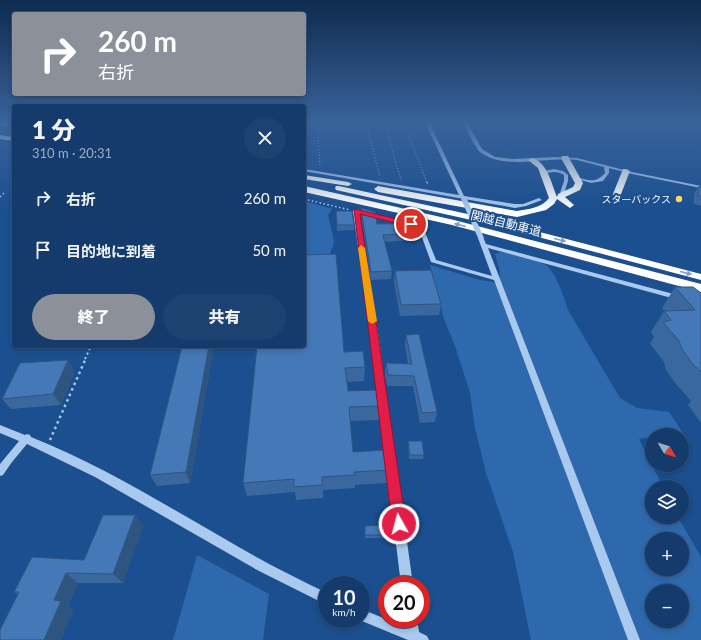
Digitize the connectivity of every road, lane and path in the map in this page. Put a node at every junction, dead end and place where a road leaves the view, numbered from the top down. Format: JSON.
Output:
{"nodes":[{"id":1,"x":319,"y":152,"type":"edge"},
{"id":2,"x":374,"y":152,"type":"edge"},
{"id":3,"x":392,"y":152,"type":"edge"},
{"id":4,"x":415,"y":152,"type":"edge"},
{"id":5,"x":441,"y":152,"type":"edge"},
{"id":6,"x":482,"y":152,"type":"edge"},
{"id":7,"x":565,"y":158,"type":"junction"},
{"id":8,"x":532,"y":160,"type":"junction"},
{"id":9,"x":606,"y":166,"type":"junction"},
{"id":10,"x":306,"y":170,"type":"edge"},
{"id":11,"x":626,"y":171,"type":"junction"},
{"id":12,"x":320,"y":172,"type":"junction"},
{"id":13,"x":544,"y":175,"type":"junction"},
{"id":14,"x":306,"y":177,"type":"edge"},
{"id":15,"x":576,"y":178,"type":"junction"},
{"id":16,"x":306,"y":182,"type":"edge"},
{"id":17,"x":382,"y":183,"type":"junction"},
{"id":18,"x":402,"y":186,"type":"junction"},
{"id":19,"x":701,"y":187,"type":"edge"},
{"id":20,"x":306,"y":189,"type":"edge"},
{"id":21,"x":430,"y":190,"type":"junction"},
{"id":22,"x":4,"y":193,"type":"dead end"},
{"id":23,"x":617,"y":194,"type":"dead end"},
{"id":24,"x":561,"y":196,"type":"junction"},
{"id":25,"x":0,"y":197,"type":"edge"},
{"id":26,"x":462,"y":197,"type":"junction"},
{"id":27,"x":306,"y":200,"type":"edge"},
{"id":28,"x":539,"y":200,"type":"dead end"},
{"id":29,"x":570,"y":205,"type":"dead end"},
{"id":30,"x":356,"y":211,"type":"junction"},
{"id":31,"x":507,"y":236,"type":"junction"},
{"id":32,"x":482,"y":242,"type":"junction"},
{"id":33,"x":701,"y":276,"type":"edge"},
{"id":34,"x":496,"y":279,"type":"junction"},
{"id":35,"x":701,"y":288,"type":"edge"},
{"id":36,"x":701,"y":296,"type":"edge"},
{"id":37,"x":687,"y":300,"type":"edge"},
{"id":38,"x":90,"y":348,"type":"edge"},
{"id":39,"x":0,"y":429,"type":"edge"},
{"id":40,"x":27,"y":438,"type":"junction"},
{"id":41,"x":45,"y":446,"type":"junction"},
{"id":42,"x":0,"y":472,"type":"edge"},
{"id":43,"x":406,"y":576,"type":"edge"},
{"id":44,"x":318,"y":594,"type":"edge"},
{"id":45,"x":370,"y":619,"type":"edge"},
{"id":46,"x":414,"y":628,"type":"edge"},
{"id":47,"x":418,"y":638,"type":"edge"},
{"id":48,"x":634,"y":640,"type":"edge"}],
"edges":[{"from":1,"to":12,"type":"path"},
{"from":2,"to":17,"type":"path"},
{"from":3,"to":18,"type":"path"},
{"from":4,"to":21,"type":"path"},
{"from":5,"to":26,"type":"street"},
{"from":6,"to":8,"type":"street"},
{"from":7,"to":8,"type":"street"},
{"from":7,"to":9,"type":"street"},
{"from":7,"to":15,"type":"highway"},
{"from":8,"to":13,"type":"highway"},
{"from":9,"to":11,"type":"street"},
{"from":9,"to":15,"type":"street"},
{"from":10,"to":12,"type":"street"},
{"from":11,"to":19,"type":"street"},
{"from":11,"to":23,"type":"highway"},
{"from":12,"to":17,"type":"street"},
{"from":13,"to":14,"type":"highway"},
{"from":13,"to":24,"type":"street"},
{"from":15,"to":24,"type":"highway"},
{"from":16,"to":33,"type":"highway","name":"関越自動車道","one_way":true},
{"from":17,"to":18,"type":"street"},
{"from":18,"to":21,"type":"street"},
{"from":31,"to":20,"type":"highway","name":"関越自動車道","one_way":true},
{"from":21,"to":26,"type":"street"},
{"from":22,"to":25,"type":"path"},
{"from":24,"to":29,"type":"highway"},
{"from":26,"to":28,"type":"street"},
{"from":26,"to":32,"type":"street","bridge":true},
{"from":27,"to":30,"type":"path"},
{"from":30,"to":34,"type":"street"},
{"from":30,"to":43,"type":"street"},
{"from":31,"to":35,"type":"highway","name":"関越自動車道"},
{"from":31,"to":36,"type":"highway"},
{"from":32,"to":34,"type":"street"},
{"from":32,"to":37,"type":"street"},
{"from":34,"to":48,"type":"street"},
{"from":38,"to":41,"type":"path"},
{"from":39,"to":40,"type":"street"},
{"from":40,"to":41,"type":"street"},
{"from":40,"to":42,"type":"street"},
{"from":41,"to":44,"type":"street"},
{"from":45,"to":47,"type":"street"},
{"from":46,"to":47,"type":"street"}]}
